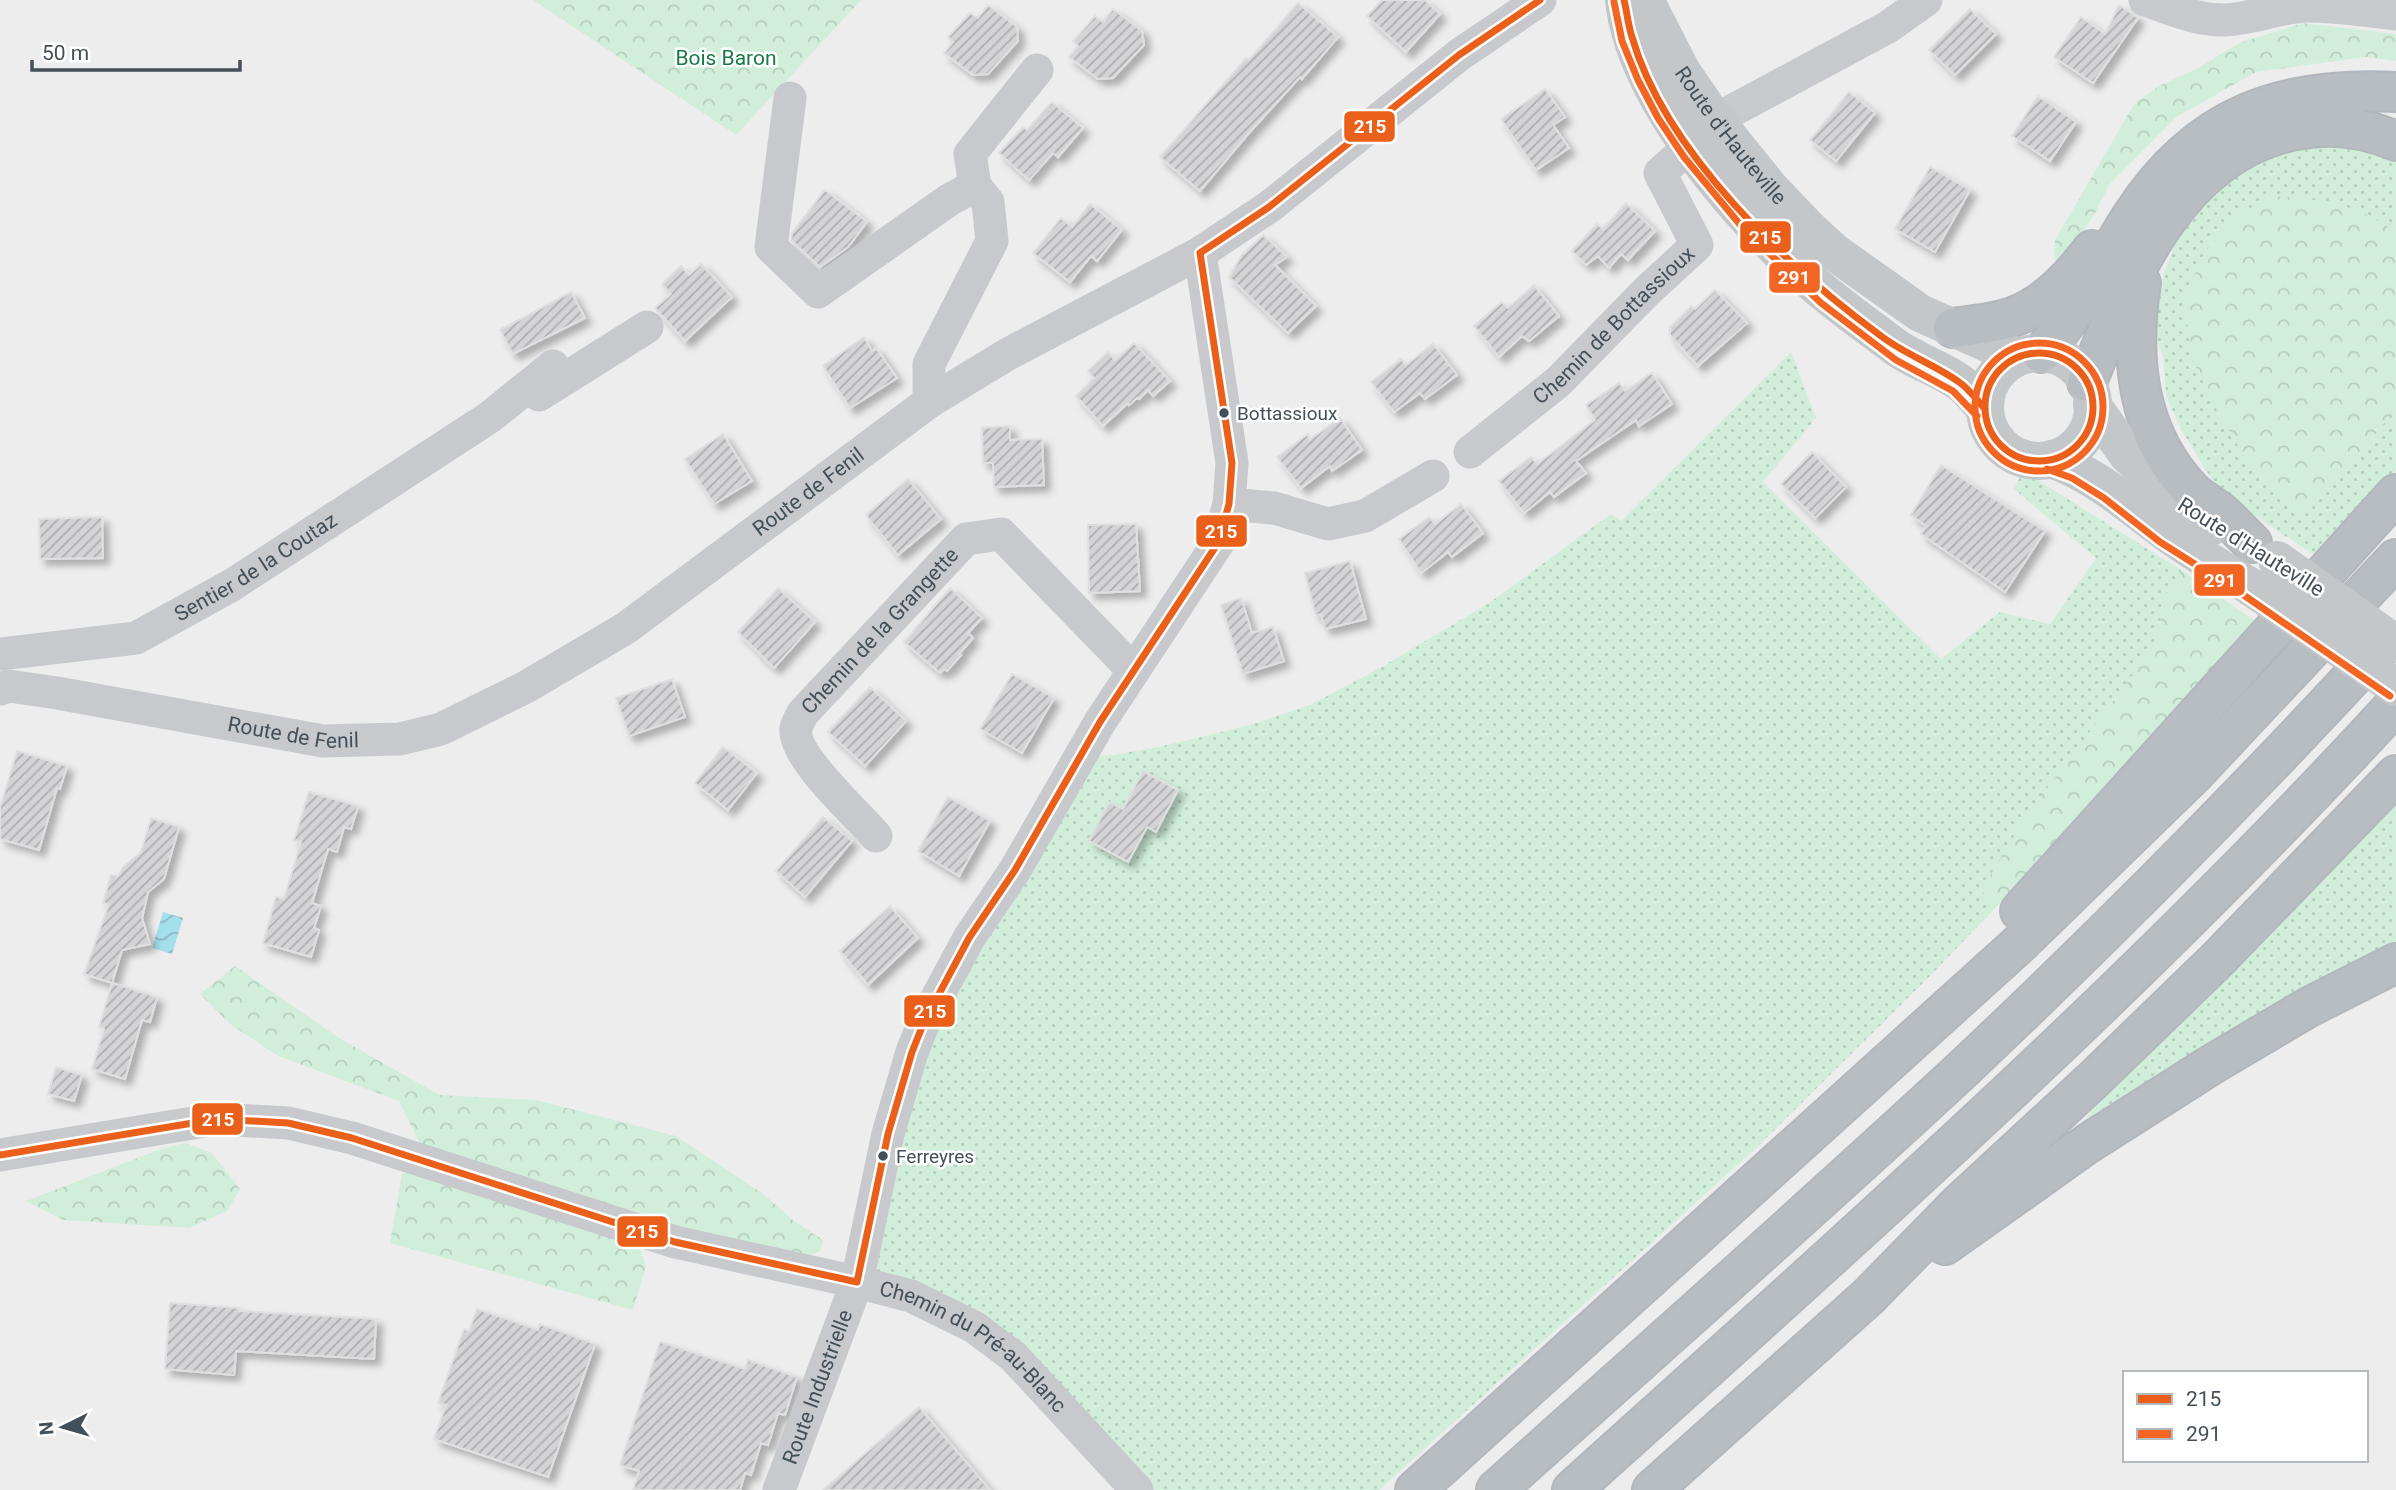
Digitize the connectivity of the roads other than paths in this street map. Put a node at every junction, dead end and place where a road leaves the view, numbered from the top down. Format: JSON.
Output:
{"nodes":[{"id":1,"x":1540,"y":0,"type":"edge"},
{"id":2,"x":1624,"y":0,"type":"edge"},
{"id":3,"x":1645,"y":0,"type":"edge"},
{"id":4,"x":1926,"y":0,"type":"edge"},
{"id":5,"x":2145,"y":0,"type":"edge"},
{"id":6,"x":2396,"y":14,"type":"edge"},
{"id":7,"x":1037,"y":70,"type":"dead end"},
{"id":8,"x":2396,"y":92,"type":"edge"},
{"id":9,"x":790,"y":98,"type":"dead end"},
{"id":10,"x":1715,"y":120,"type":"junction"},
{"id":11,"x":2396,"y":141,"type":"edge"},
{"id":12,"x":1689,"y":147,"type":"junction"},
{"id":13,"x":975,"y":186,"type":"junction"},
{"id":14,"x":2141,"y":230,"type":"junction"},
{"id":15,"x":1200,"y":253,"type":"junction"},
{"id":16,"x":647,"y":327,"type":"dead end"},
{"id":17,"x":1953,"y":328,"type":"junction"},
{"id":18,"x":2030,"y":355,"type":"junction"},
{"id":19,"x":553,"y":366,"type":"dead end"},
{"id":20,"x":2089,"y":393,"type":"junction"},
{"id":21,"x":929,"y":402,"type":"junction"},
{"id":22,"x":1985,"y":409,"type":"junction"},
{"id":23,"x":490,"y":417,"type":"junction"},
{"id":24,"x":1470,"y":452,"type":"dead end"},
{"id":25,"x":2051,"y":459,"type":"junction"},
{"id":26,"x":1433,"y":476,"type":"dead end"},
{"id":27,"x":2396,"y":494,"type":"edge"},
{"id":28,"x":1229,"y":504,"type":"junction"},
{"id":29,"x":2264,"y":552,"type":"junction"},
{"id":30,"x":2396,"y":559,"type":"edge"},
{"id":31,"x":2396,"y":630,"type":"edge"},
{"id":32,"x":2396,"y":644,"type":"edge"},
{"id":33,"x":0,"y":654,"type":"edge"},
{"id":34,"x":1133,"y":670,"type":"junction"},
{"id":35,"x":2396,"y":687,"type":"edge"},
{"id":36,"x":0,"y":689,"type":"edge"},
{"id":37,"x":2396,"y":704,"type":"edge"},
{"id":38,"x":2396,"y":775,"type":"edge"},
{"id":39,"x":876,"y":835,"type":"dead end"},
{"id":40,"x":2396,"y":963,"type":"edge"},
{"id":41,"x":1845,"y":1101,"type":"junction"},
{"id":42,"x":0,"y":1155,"type":"edge"},
{"id":43,"x":858,"y":1282,"type":"junction"},
{"id":44,"x":1868,"y":1297,"type":"junction"},
{"id":45,"x":779,"y":1490,"type":"edge"},
{"id":46,"x":1137,"y":1490,"type":"edge"},
{"id":47,"x":1415,"y":1490,"type":"edge"},
{"id":48,"x":1496,"y":1490,"type":"edge"},
{"id":49,"x":1572,"y":1490,"type":"edge"},
{"id":50,"x":1652,"y":1490,"type":"edge"}],
"edges":[{"from":1,"to":15,"type":"street","name":"Route de Fenil"},
{"from":2,"to":12,"type":"main road","name":"Route d'Hauteville"},
{"from":3,"to":10,"type":"main road","name":"Route d'Hauteville"},
{"from":4,"to":10,"type":"street"},
{"from":5,"to":6,"type":"street"},
{"from":7,"to":13,"type":"street"},
{"from":8,"to":14,"type":"highway"},
{"from":9,"to":13,"type":"street"},
{"from":10,"to":12,"type":"main road"},
{"from":10,"to":17,"type":"main road","name":"Route d'Hauteville"},
{"from":11,"to":14,"type":"highway"},
{"from":12,"to":22,"type":"main road","name":"Route d'Hauteville"},
{"from":12,"to":24,"type":"street","name":"Chemin de Bottassioux"},
{"from":13,"to":21,"type":"street"},
{"from":14,"to":17,"type":"highway"},
{"from":14,"to":18,"type":"highway"},
{"from":14,"to":20,"type":"highway"},
{"from":14,"to":29,"type":"highway"},
{"from":15,"to":21,"type":"street","name":"Route de Fenil"},
{"from":15,"to":28,"type":"street","name":"Route Industrielle"},
{"from":16,"to":23,"type":"street","name":"Sentier de la Coutaz"},
{"from":17,"to":18,"type":"main road","name":"Route d'Hauteville"},
{"from":18,"to":20,"type":"main road"},
{"from":18,"to":22,"type":"main road"},
{"from":19,"to":23,"type":"street","name":"Sentier de la Coutaz"},
{"from":20,"to":25,"type":"main road"},
{"from":20,"to":29,"type":"main road","name":"Route d'Hauteville"},
{"from":21,"to":36,"type":"street","name":"Route de Fenil"},
{"from":22,"to":25,"type":"main road"},
{"from":23,"to":33,"type":"street","name":"Sentier de la Coutaz"},
{"from":25,"to":35,"type":"main road","name":"Route d'Hauteville","bridge":true},
{"from":26,"to":28,"type":"street"},
{"from":27,"to":41,"type":"highway"},
{"from":28,"to":34,"type":"street","name":"Route Industrielle"},
{"from":29,"to":32,"type":"main road","name":"Route d'Hauteville","bridge":true},
{"from":30,"to":41,"type":"highway"},
{"from":31,"to":48,"type":"highway"},
{"from":34,"to":39,"type":"street","name":"Chemin de la Grangette"},
{"from":34,"to":43,"type":"street","name":"Route Industrielle"},
{"from":37,"to":49,"type":"highway"},
{"from":38,"to":44,"type":"highway"},
{"from":40,"to":44,"type":"highway"},
{"from":41,"to":47,"type":"highway"},
{"from":42,"to":43,"type":"street","name":"Chemin du Pré-au-Blanc"},
{"from":43,"to":45,"type":"street","name":"Route Industrielle"},
{"from":43,"to":46,"type":"street","name":"Chemin du Pré-au-Blanc"},
{"from":44,"to":50,"type":"highway"}]}
